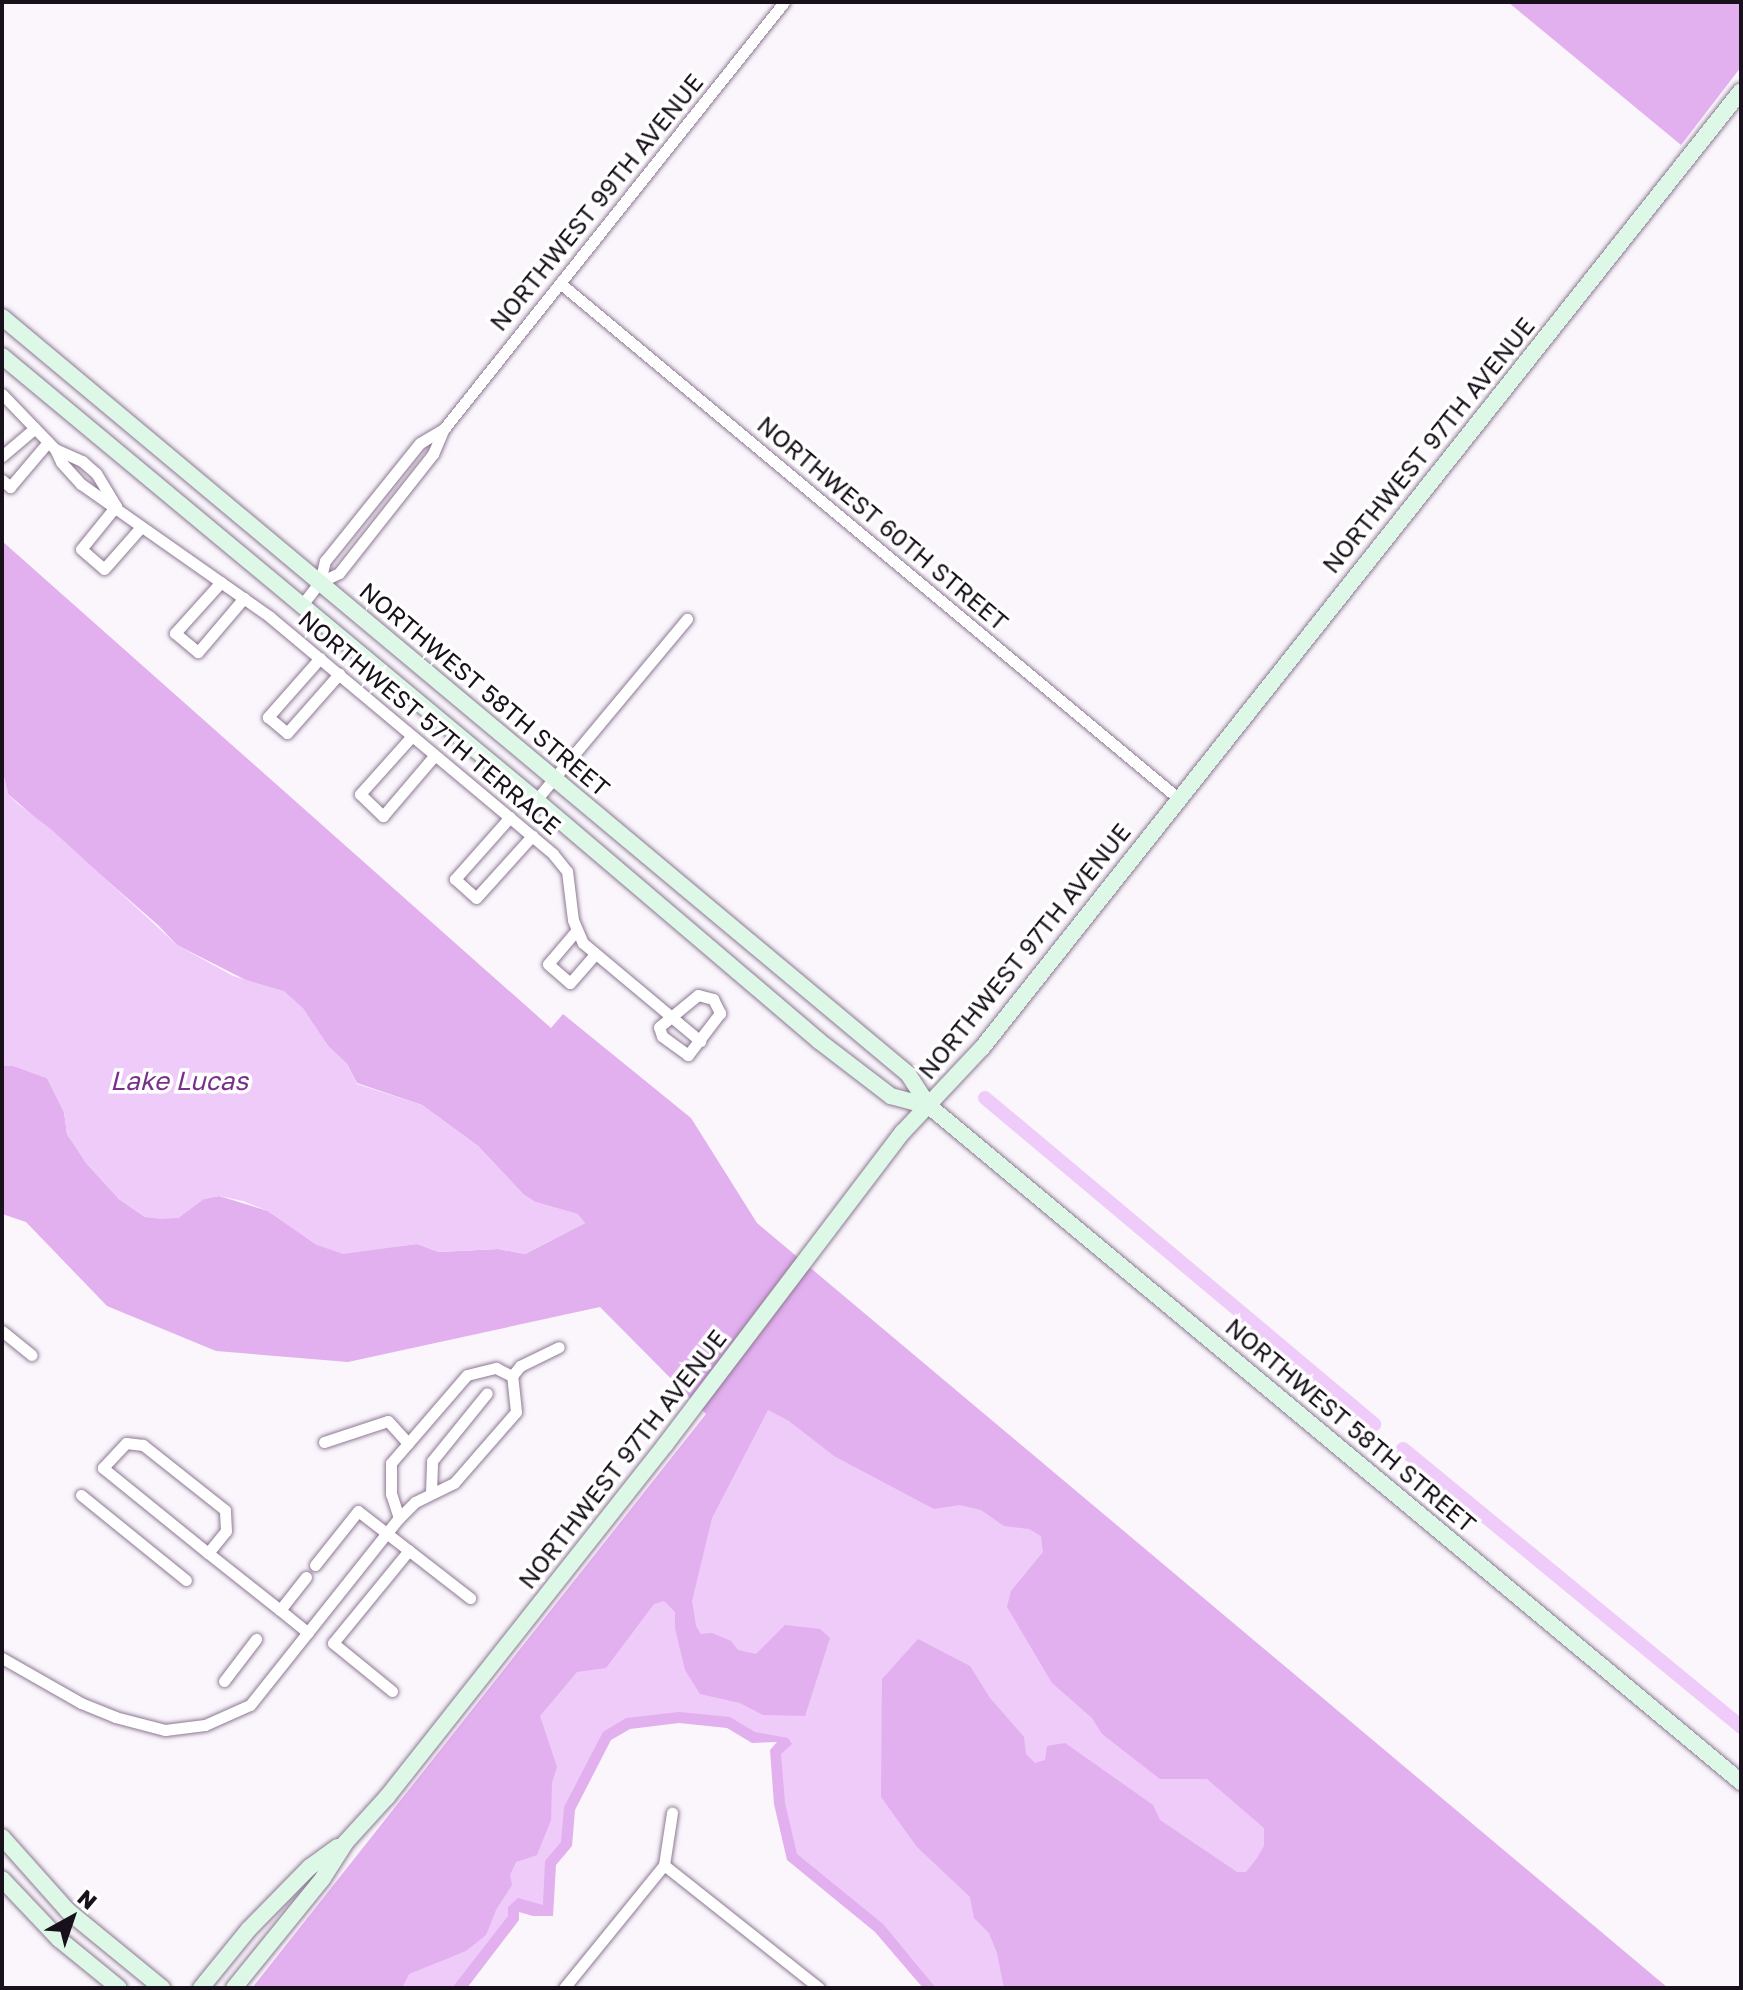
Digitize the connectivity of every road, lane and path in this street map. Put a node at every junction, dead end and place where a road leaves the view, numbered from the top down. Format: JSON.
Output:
{"nodes":[{"id":1,"x":784,"y":2,"type":"edge"},
{"id":2,"x":1741,"y":91,"type":"edge"},
{"id":3,"x":560,"y":283,"type":"junction"},
{"id":4,"x":2,"y":317,"type":"edge"},
{"id":5,"x":2,"y":356,"type":"edge"},
{"id":6,"x":2,"y":394,"type":"edge"},
{"id":7,"x":35,"y":428,"type":"junction"},
{"id":8,"x":443,"y":430,"type":"junction"},
{"id":9,"x":52,"y":445,"type":"junction"},
{"id":10,"x":2,"y":456,"type":"edge"},
{"id":11,"x":2,"y":480,"type":"edge"},
{"id":12,"x":116,"y":506,"type":"junction"},
{"id":13,"x":141,"y":527,"type":"junction"},
{"id":14,"x":221,"y":582,"type":"junction"},
{"id":15,"x":320,"y":582,"type":"junction"},
{"id":16,"x":244,"y":598,"type":"junction"},
{"id":17,"x":301,"y":606,"type":"junction"},
{"id":18,"x":687,"y":619,"type":"dead end"},
{"id":19,"x":320,"y":658,"type":"junction"},
{"id":20,"x":339,"y":674,"type":"junction"},
{"id":21,"x":412,"y":736,"type":"junction"},
{"id":22,"x":435,"y":755,"type":"junction"},
{"id":23,"x":555,"y":778,"type":"junction"},
{"id":24,"x":1178,"y":798,"type":"junction"},
{"id":25,"x":536,"y":800,"type":"junction"},
{"id":26,"x":510,"y":817,"type":"junction"},
{"id":27,"x":532,"y":836,"type":"junction"},
{"id":28,"x":576,"y":931,"type":"junction"},
{"id":29,"x":595,"y":954,"type":"junction"},
{"id":30,"x":670,"y":1017,"type":"junction"},
{"id":31,"x":700,"y":1041,"type":"junction"},
{"id":32,"x":929,"y":1106,"type":"junction"},
{"id":33,"x":2,"y":1331,"type":"edge"},
{"id":34,"x":559,"y":1347,"type":"dead end"},
{"id":35,"x":32,"y":1355,"type":"dead end"},
{"id":36,"x":512,"y":1376,"type":"junction"},
{"id":37,"x":487,"y":1393,"type":"dead end"},
{"id":38,"x":324,"y":1442,"type":"dead end"},
{"id":39,"x":408,"y":1443,"type":"junction"},
{"id":40,"x":431,"y":1493,"type":"junction"},
{"id":41,"x":81,"y":1495,"type":"dead end"},
{"id":42,"x":399,"y":1518,"type":"junction"},
{"id":43,"x":388,"y":1533,"type":"junction"},
{"id":44,"x":409,"y":1550,"type":"junction"},
{"id":45,"x":208,"y":1553,"type":"junction"},
{"id":46,"x":315,"y":1565,"type":"dead end"},
{"id":47,"x":306,"y":1577,"type":"dead end"},
{"id":48,"x":186,"y":1580,"type":"dead end"},
{"id":49,"x":470,"y":1598,"type":"dead end"},
{"id":50,"x":280,"y":1610,"type":"junction"},
{"id":51,"x":308,"y":1633,"type":"junction"},
{"id":52,"x":256,"y":1639,"type":"dead end"},
{"id":53,"x":2,"y":1658,"type":"edge"},
{"id":54,"x":224,"y":1681,"type":"dead end"},
{"id":55,"x":392,"y":1691,"type":"dead end"},
{"id":56,"x":1741,"y":1782,"type":"edge"},
{"id":57,"x":672,"y":1813,"type":"dead end"},
{"id":58,"x":2,"y":1837,"type":"edge"},
{"id":59,"x":346,"y":1842,"type":"junction"},
{"id":60,"x":664,"y":1865,"type":"junction"},
{"id":61,"x":2,"y":1879,"type":"edge"},
{"id":62,"x":55,"y":1897,"type":"junction"},
{"id":63,"x":36,"y":1916,"type":"junction"},
{"id":64,"x":567,"y":1984,"type":"edge"},
{"id":65,"x":119,"y":1988,"type":"edge"},
{"id":66,"x":162,"y":1988,"type":"edge"},
{"id":67,"x":201,"y":1988,"type":"edge"},
{"id":68,"x":234,"y":1988,"type":"edge"},
{"id":69,"x":581,"y":1988,"type":"edge"},
{"id":70,"x":819,"y":1988,"type":"edge"}],
"edges":[{"from":1,"to":3,"type":"street","name":"NORTHWEST 99TH AVENUE"},
{"from":2,"to":24,"type":"street","name":"NORTHWEST 97TH AVENUE"},
{"from":3,"to":8,"type":"street","name":"NORTHWEST 99TH AVENUE"},
{"from":3,"to":24,"type":"street","name":"NORTHWEST 60TH STREET"},
{"from":4,"to":15,"type":"street","name":"NORTHWEST 58TH STREET"},
{"from":5,"to":17,"type":"street","name":"NORTHWEST 58TH STREET"},
{"from":6,"to":7,"type":"street","name":"NORTHWEST 57TH TERRACE"},
{"from":7,"to":9,"type":"street","name":"NORTHWEST 57TH TERRACE"},
{"from":7,"to":10,"type":"street"},
{"from":8,"to":15,"type":"street","name":"NORTHWEST 99TH AVENUE"},
{"from":8,"to":15,"type":"street","name":"NORTHWEST 99TH AVENUE"},
{"from":9,"to":11,"type":"street"},
{"from":9,"to":12,"type":"street","name":"NORTHWEST 57TH TERRACE"},
{"from":9,"to":12,"type":"street","name":"NORTHWEST 57TH TERRACE"},
{"from":12,"to":13,"type":"street","name":"NORTHWEST 57TH TERRACE"},
{"from":12,"to":13,"type":"street"},
{"from":13,"to":14,"type":"street","name":"NORTHWEST 57TH TERRACE"},
{"from":14,"to":16,"type":"street","name":"NORTHWEST 57TH TERRACE"},
{"from":14,"to":16,"type":"street"},
{"from":15,"to":17,"type":"street"},
{"from":15,"to":23,"type":"street","name":"NORTHWEST 58TH STREET"},
{"from":16,"to":19,"type":"street","name":"NORTHWEST 57TH TERRACE"},
{"from":17,"to":25,"type":"street","name":"NORTHWEST 58TH STREET"},
{"from":18,"to":23,"type":"street"},
{"from":19,"to":20,"type":"street","name":"NORTHWEST 57TH TERRACE"},
{"from":19,"to":20,"type":"street"},
{"from":20,"to":21,"type":"street","name":"NORTHWEST 57TH TERRACE"},
{"from":21,"to":22,"type":"street","name":"NORTHWEST 57TH TERRACE"},
{"from":21,"to":22,"type":"street"},
{"from":22,"to":26,"type":"street","name":"NORTHWEST 57TH TERRACE"},
{"from":23,"to":25,"type":"street"},
{"from":23,"to":32,"type":"street","name":"NORTHWEST 58TH STREET"},
{"from":24,"to":32,"type":"street","name":"NORTHWEST 97TH AVENUE"},
{"from":25,"to":32,"type":"street","name":"NORTHWEST 58TH STREET"},
{"from":26,"to":27,"type":"street","name":"NORTHWEST 57TH TERRACE"},
{"from":26,"to":27,"type":"street"},
{"from":27,"to":28,"type":"street","name":"NORTHWEST 57TH TERRACE"},
{"from":28,"to":29,"type":"street"},
{"from":28,"to":29,"type":"street"},
{"from":29,"to":30,"type":"street"},
{"from":30,"to":31,"type":"street"},
{"from":30,"to":31,"type":"street"},
{"from":30,"to":31,"type":"street"},
{"from":32,"to":56,"type":"street","name":"NORTHWEST 58TH STREET"},
{"from":32,"to":59,"type":"street","name":"NORTHWEST 97TH AVENUE"},
{"from":33,"to":35,"type":"street"},
{"from":34,"to":36,"type":"street"},
{"from":36,"to":39,"type":"street"},
{"from":36,"to":40,"type":"street"},
{"from":37,"to":40,"type":"street"},
{"from":38,"to":39,"type":"street"},
{"from":39,"to":42,"type":"street"},
{"from":40,"to":42,"type":"street"},
{"from":41,"to":48,"type":"street"},
{"from":42,"to":43,"type":"street"},
{"from":43,"to":44,"type":"street"},
{"from":43,"to":46,"type":"street"},
{"from":43,"to":51,"type":"street"},
{"from":44,"to":49,"type":"street"},
{"from":44,"to":55,"type":"street"},
{"from":45,"to":45,"type":"street"},
{"from":45,"to":50,"type":"street"},
{"from":47,"to":50,"type":"street"},
{"from":50,"to":51,"type":"street"},
{"from":51,"to":53,"type":"street"},
{"from":52,"to":54,"type":"street"},
{"from":57,"to":60,"type":"street"},
{"from":58,"to":62,"type":"street"},
{"from":59,"to":67,"type":"street","name":"NORTHWEST 97TH AVENUE"},
{"from":59,"to":68,"type":"street","name":"NORTHWEST 97TH AVENUE"},
{"from":60,"to":64,"type":"street"},
{"from":60,"to":70,"type":"street"},
{"from":61,"to":63,"type":"street"},
{"from":62,"to":63,"type":"street"},
{"from":62,"to":66,"type":"street"},
{"from":63,"to":65,"type":"street"},
{"from":64,"to":69,"type":"street"}]}
